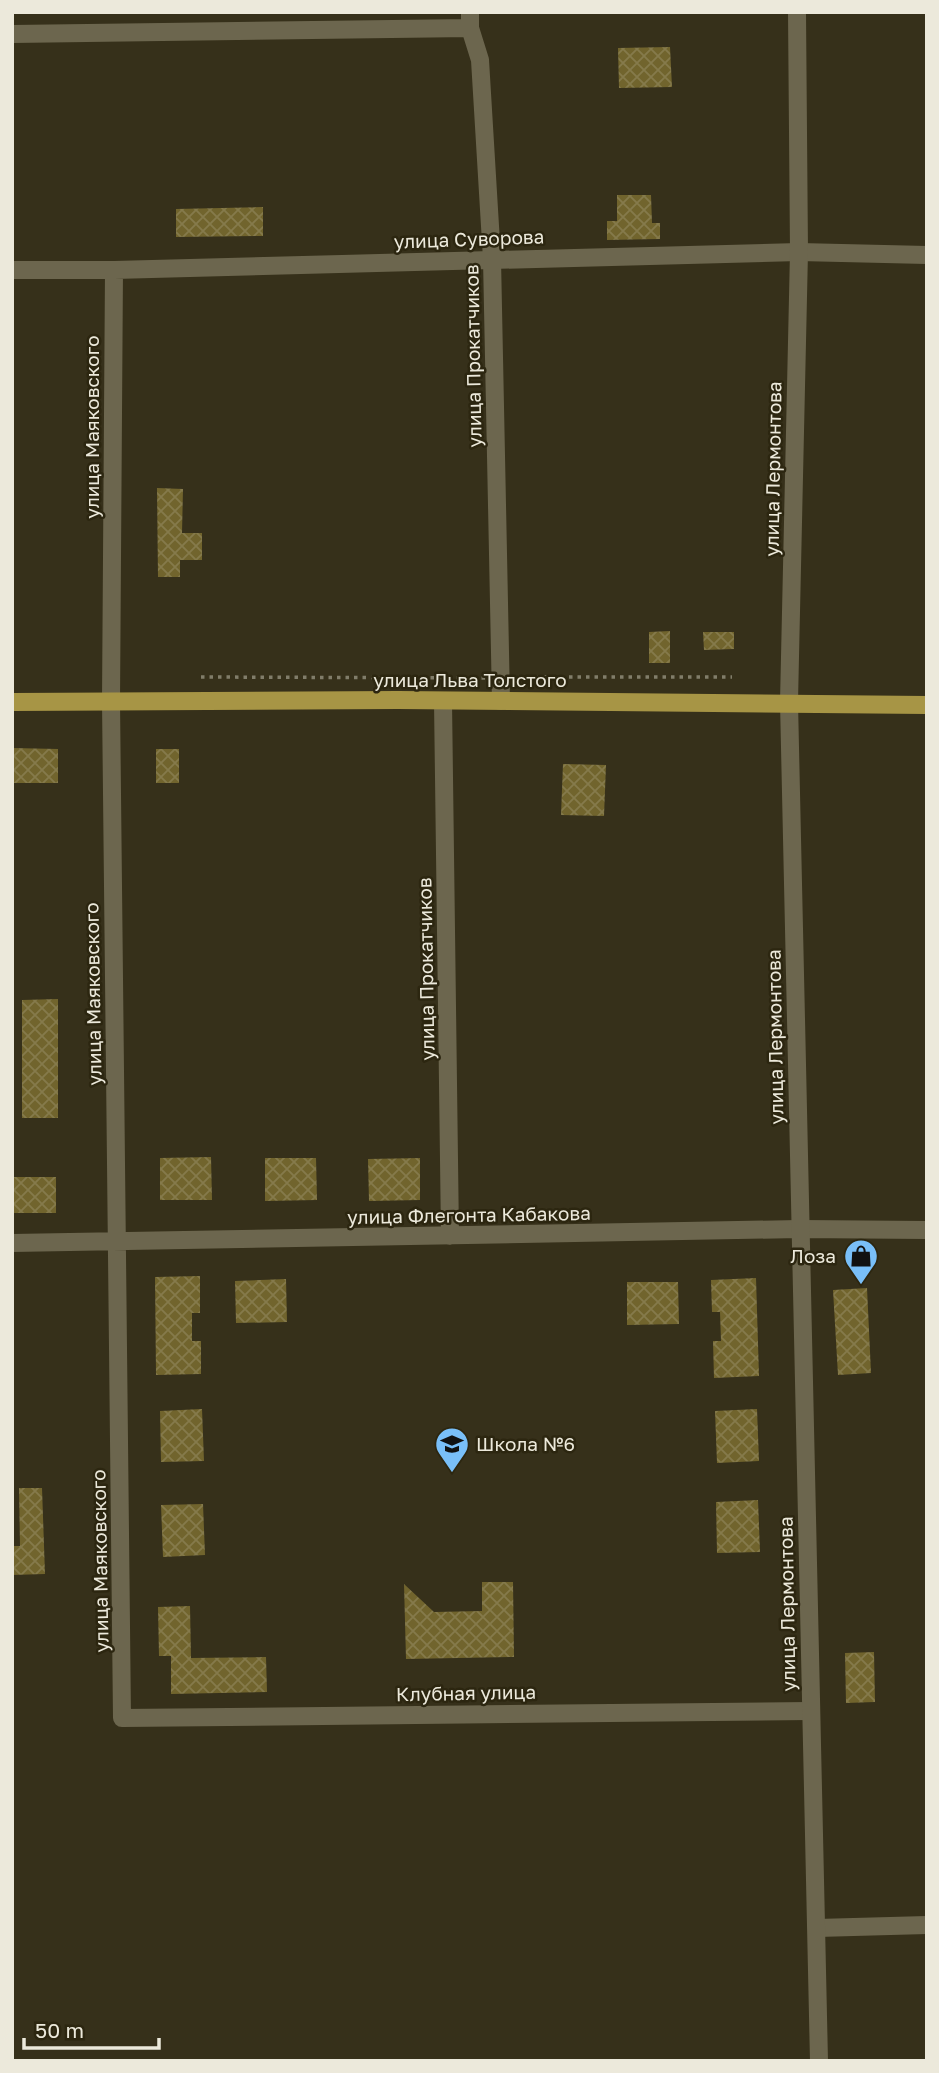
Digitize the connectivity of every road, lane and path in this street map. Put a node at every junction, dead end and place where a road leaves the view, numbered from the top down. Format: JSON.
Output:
{"nodes":[{"id":1,"x":797,"y":12,"type":"edge"},
{"id":2,"x":470,"y":20,"type":"edge"},
{"id":3,"x":12,"y":34,"type":"edge"},
{"id":4,"x":799,"y":252,"type":"junction"},
{"id":5,"x":927,"y":255,"type":"edge"},
{"id":6,"x":492,"y":259,"type":"junction"},
{"id":7,"x":12,"y":270,"type":"edge"},
{"id":8,"x":114,"y":270,"type":"junction"},
{"id":9,"x":201,"y":677,"type":"dead end"},
{"id":10,"x":500,"y":677,"type":"junction"},
{"id":11,"x":732,"y":677,"type":"dead end"},
{"id":12,"x":111,"y":701,"type":"junction"},
{"id":13,"x":443,"y":701,"type":"junction"},
{"id":14,"x":501,"y":701,"type":"junction"},
{"id":15,"x":12,"y":702,"type":"edge"},
{"id":16,"x":789,"y":702,"type":"junction"},
{"id":17,"x":927,"y":705,"type":"edge"},
{"id":18,"x":799,"y":1229,"type":"junction"},
{"id":19,"x":927,"y":1230,"type":"edge"},
{"id":20,"x":450,"y":1236,"type":"junction"},
{"id":21,"x":117,"y":1242,"type":"junction"},
{"id":22,"x":12,"y":1243,"type":"edge"},
{"id":23,"x":810,"y":1711,"type":"junction"},
{"id":24,"x":122,"y":1718,"type":"joint"},
{"id":25,"x":927,"y":1926,"type":"edge"},
{"id":26,"x":817,"y":1928,"type":"junction"},
{"id":27,"x":819,"y":2061,"type":"edge"}],
"edges":[{"from":1,"to":4,"type":"street","name":"улица Лермонтова"},
{"from":2,"to":3,"type":"street"},
{"from":2,"to":6,"type":"street","name":"улица Прокатчиков"},
{"from":4,"to":5,"type":"street","name":"улица Суворова"},
{"from":4,"to":6,"type":"street","name":"улица Суворова"},
{"from":4,"to":16,"type":"street","name":"улица Лермонтова"},
{"from":6,"to":8,"type":"street","name":"улица Суворова"},
{"from":6,"to":10,"type":"street","name":"улица Прокатчиков"},
{"from":7,"to":8,"type":"street","name":"улица Суворова"},
{"from":8,"to":12,"type":"street","name":"улица Маяковского"},
{"from":9,"to":10,"type":"path"},
{"from":10,"to":11,"type":"path"},
{"from":10,"to":14,"type":"street","name":"улица Прокатчиков"},
{"from":12,"to":13,"type":"main road","name":"улица Льва Толстого"},
{"from":12,"to":15,"type":"main road","name":"улица Льва Толстого"},
{"from":12,"to":21,"type":"street","name":"улица Маяковского"},
{"from":13,"to":14,"type":"main road","name":"улица Льва Толстого"},
{"from":13,"to":20,"type":"street","name":"улица Прокатчиков"},
{"from":14,"to":16,"type":"main road","name":"улица Льва Толстого"},
{"from":16,"to":17,"type":"main road","name":"улица Льва Толстого"},
{"from":16,"to":18,"type":"street","name":"улица Лермонтова"},
{"from":18,"to":19,"type":"street","name":"улица Флегонта Кабакова"},
{"from":18,"to":20,"type":"street","name":"улица Флегонта Кабакова"},
{"from":18,"to":23,"type":"street","name":"улица Лермонтова"},
{"from":20,"to":21,"type":"street","name":"улица Флегонта Кабакова"},
{"from":21,"to":22,"type":"street","name":"улица Флегонта Кабакова"},
{"from":21,"to":24,"type":"street","name":"улица Маяковского"},
{"from":23,"to":24,"type":"street","name":"Клубная улица"},
{"from":23,"to":26,"type":"street","name":"улица Лермонтова"},
{"from":25,"to":26,"type":"street"},
{"from":26,"to":27,"type":"street","name":"улица Лермонтова"}]}
